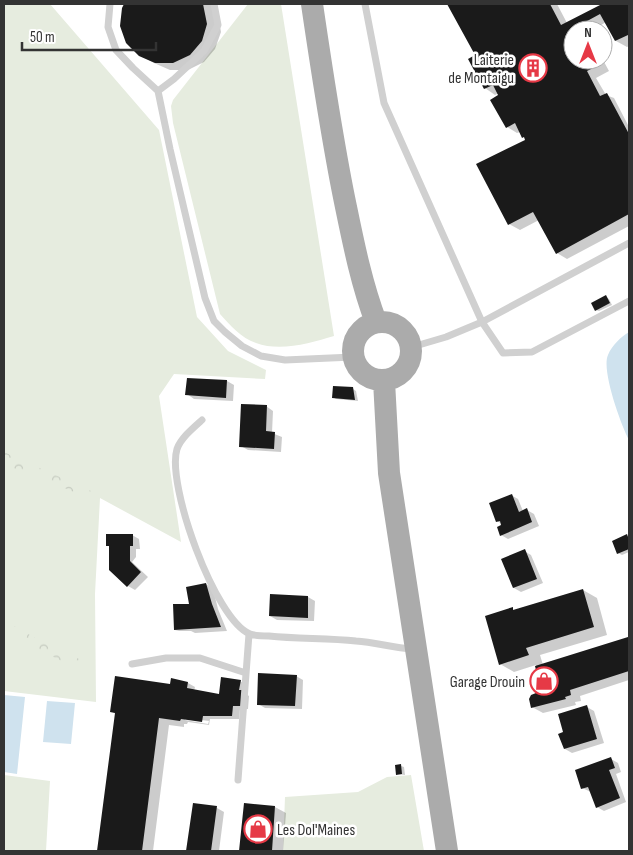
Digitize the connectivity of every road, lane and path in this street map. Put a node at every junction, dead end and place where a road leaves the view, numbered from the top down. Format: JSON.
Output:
{"nodes":[{"id":1,"x":110,"y":4,"type":"edge"},
{"id":2,"x":214,"y":4,"type":"edge"},
{"id":3,"x":312,"y":4,"type":"edge"},
{"id":4,"x":365,"y":4,"type":"edge"},
{"id":5,"x":158,"y":91,"type":"junction"},
{"id":6,"x":629,"y":244,"type":"edge"},
{"id":7,"x":629,"y":301,"type":"edge"},
{"id":8,"x":376,"y":322,"type":"junction"},
{"id":9,"x":482,"y":322,"type":"junction"},
{"id":10,"x":412,"y":347,"type":"junction"},
{"id":11,"x":353,"y":356,"type":"junction"},
{"id":12,"x":384,"y":381,"type":"junction"},
{"id":13,"x":202,"y":420,"type":"dead end"},
{"id":14,"x":250,"y":634,"type":"junction"},
{"id":15,"x":415,"y":649,"type":"junction"},
{"id":16,"x":132,"y":664,"type":"dead end"},
{"id":17,"x":246,"y":673,"type":"junction"},
{"id":18,"x":238,"y":780,"type":"dead end"},
{"id":19,"x":447,"y":851,"type":"edge"}],
"edges":[{"from":1,"to":5,"type":"lane"},
{"from":2,"to":5,"type":"lane"},
{"from":3,"to":8,"type":"main road"},
{"from":4,"to":9,"type":"lane"},
{"from":5,"to":11,"type":"lane"},
{"from":6,"to":9,"type":"lane"},
{"from":7,"to":9,"type":"lane"},
{"from":8,"to":10,"type":"main road"},
{"from":8,"to":11,"type":"main road"},
{"from":9,"to":10,"type":"lane"},
{"from":10,"to":12,"type":"main road"},
{"from":11,"to":12,"type":"main road"},
{"from":12,"to":15,"type":"main road"},
{"from":13,"to":14,"type":"lane"},
{"from":14,"to":15,"type":"lane"},
{"from":14,"to":17,"type":"lane"},
{"from":15,"to":19,"type":"main road"},
{"from":16,"to":17,"type":"lane"},
{"from":17,"to":18,"type":"lane"}]}
